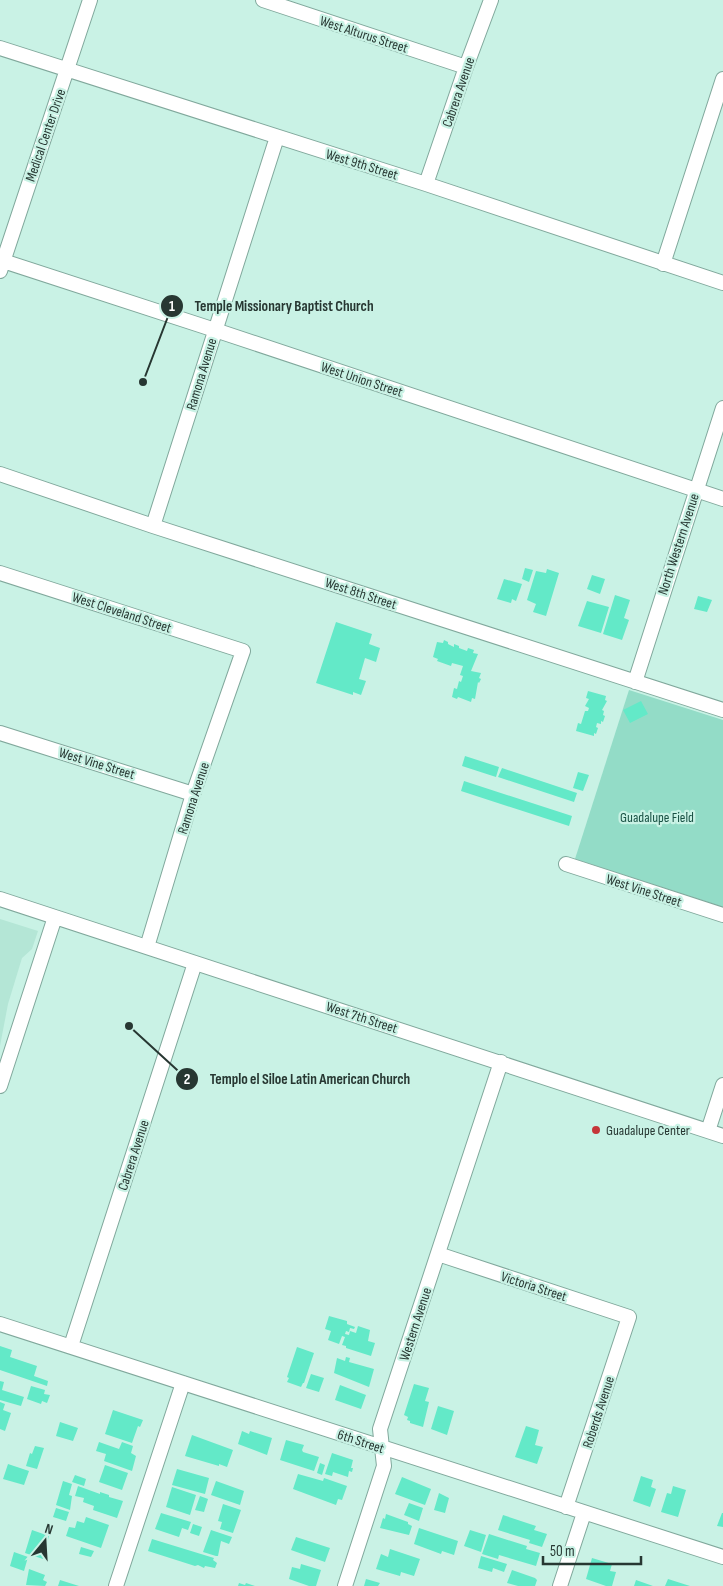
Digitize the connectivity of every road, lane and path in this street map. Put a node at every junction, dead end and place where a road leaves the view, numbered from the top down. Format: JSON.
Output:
{"nodes":[{"id":1,"x":90,"y":0,"type":"edge"},
{"id":2,"x":263,"y":0,"type":"edge"},
{"id":3,"x":491,"y":0,"type":"edge"},
{"id":4,"x":0,"y":48,"type":"edge"},
{"id":5,"x":466,"y":67,"type":"junction"},
{"id":6,"x":67,"y":70,"type":"junction"},
{"id":7,"x":723,"y":79,"type":"edge"},
{"id":8,"x":277,"y":137,"type":"junction"},
{"id":9,"x":426,"y":184,"type":"junction"},
{"id":10,"x":1,"y":264,"type":"edge"},
{"id":11,"x":663,"y":264,"type":"junction"},
{"id":12,"x":723,"y":283,"type":"edge"},
{"id":13,"x":215,"y":330,"type":"junction"},
{"id":14,"x":723,"y":408,"type":"edge"},
{"id":15,"x":0,"y":474,"type":"edge"},
{"id":16,"x":696,"y":490,"type":"junction"},
{"id":17,"x":723,"y":499,"type":"edge"},
{"id":18,"x":153,"y":526,"type":"junction"},
{"id":19,"x":0,"y":573,"type":"edge"},
{"id":20,"x":243,"y":651,"type":"joint"},
{"id":21,"x":635,"y":682,"type":"junction"},
{"id":22,"x":723,"y":710,"type":"edge"},
{"id":23,"x":0,"y":733,"type":"edge"},
{"id":24,"x":193,"y":794,"type":"junction"},
{"id":25,"x":566,"y":864,"type":"dead end"},
{"id":26,"x":0,"y":899,"type":"edge"},
{"id":27,"x":723,"y":915,"type":"edge"},
{"id":28,"x":54,"y":917,"type":"junction"},
{"id":29,"x":147,"y":947,"type":"junction"},
{"id":30,"x":195,"y":963,"type":"junction"},
{"id":31,"x":501,"y":1062,"type":"junction"},
{"id":32,"x":723,"y":1084,"type":"edge"},
{"id":33,"x":0,"y":1086,"type":"edge"},
{"id":34,"x":708,"y":1131,"type":"junction"},
{"id":35,"x":723,"y":1136,"type":"edge"},
{"id":36,"x":438,"y":1254,"type":"junction"},
{"id":37,"x":629,"y":1317,"type":"joint"},
{"id":38,"x":0,"y":1324,"type":"edge"},
{"id":39,"x":71,"y":1346,"type":"junction"},
{"id":40,"x":183,"y":1383,"type":"junction"},
{"id":41,"x":382,"y":1448,"type":"junction"},
{"id":42,"x":566,"y":1507,"type":"junction"},
{"id":43,"x":584,"y":1513,"type":"junction"},
{"id":44,"x":723,"y":1557,"type":"edge"},
{"id":45,"x":116,"y":1586,"type":"edge"},
{"id":46,"x":344,"y":1586,"type":"edge"},
{"id":47,"x":560,"y":1586,"type":"edge"}],
"edges":[{"from":1,"to":6,"type":"street","name":"Medical Center Drive"},
{"from":2,"to":5,"type":"street","name":"West Alturus Street"},
{"from":3,"to":5,"type":"street","name":"Cabrera Avenue"},
{"from":4,"to":6,"type":"street","name":"West 9th Street"},
{"from":5,"to":9,"type":"street","name":"Cabrera Avenue"},
{"from":6,"to":8,"type":"street","name":"West 9th Street"},
{"from":6,"to":10,"type":"street","name":"Medical Center Drive"},
{"from":7,"to":11,"type":"street"},
{"from":8,"to":9,"type":"street","name":"West 9th Street"},
{"from":8,"to":13,"type":"street","name":"Ramona Avenue"},
{"from":9,"to":11,"type":"street","name":"West 9th Street"},
{"from":10,"to":13,"type":"street","name":"West Union Street"},
{"from":11,"to":12,"type":"street","name":"West 9th Street"},
{"from":13,"to":16,"type":"street","name":"West Union Street"},
{"from":13,"to":18,"type":"street","name":"Ramona Avenue"},
{"from":14,"to":16,"type":"street","name":"North Western Avenue"},
{"from":15,"to":18,"type":"street","name":"West 8th Street"},
{"from":16,"to":17,"type":"street","name":"West Union Street"},
{"from":16,"to":21,"type":"street","name":"North Western Avenue"},
{"from":18,"to":21,"type":"street","name":"West 8th Street"},
{"from":19,"to":20,"type":"street","name":"West Cleveland Street"},
{"from":20,"to":24,"type":"street","name":"Ramona Avenue"},
{"from":21,"to":22,"type":"street","name":"West 8th Street"},
{"from":23,"to":24,"type":"street","name":"West Vine Street"},
{"from":24,"to":29,"type":"street","name":"Ramona Avenue"},
{"from":25,"to":27,"type":"street","name":"West Vine Street"},
{"from":26,"to":28,"type":"street","name":"West 7th Street"},
{"from":28,"to":29,"type":"street","name":"West 7th Street"},
{"from":28,"to":33,"type":"street"},
{"from":29,"to":30,"type":"street","name":"West 7th Street"},
{"from":30,"to":31,"type":"street","name":"West 7th Street"},
{"from":30,"to":39,"type":"street","name":"Cabrera Avenue"},
{"from":31,"to":34,"type":"street","name":"West 7th Street"},
{"from":31,"to":36,"type":"street","name":"Western Avenue"},
{"from":32,"to":34,"type":"street"},
{"from":34,"to":35,"type":"street","name":"West 7th Street"},
{"from":36,"to":37,"type":"street","name":"Victoria Street"},
{"from":36,"to":41,"type":"street","name":"Western Avenue"},
{"from":37,"to":42,"type":"street","name":"Roberds Avenue"},
{"from":38,"to":39,"type":"street","name":"6th Street"},
{"from":39,"to":40,"type":"street","name":"6th Street"},
{"from":40,"to":41,"type":"street","name":"6th Street"},
{"from":40,"to":45,"type":"street"},
{"from":41,"to":42,"type":"street","name":"6th Street"},
{"from":41,"to":46,"type":"street","name":"Western Avenue"},
{"from":42,"to":43,"type":"street","name":"6th Street"},
{"from":43,"to":44,"type":"street","name":"6th Street"},
{"from":43,"to":47,"type":"street"}]}
